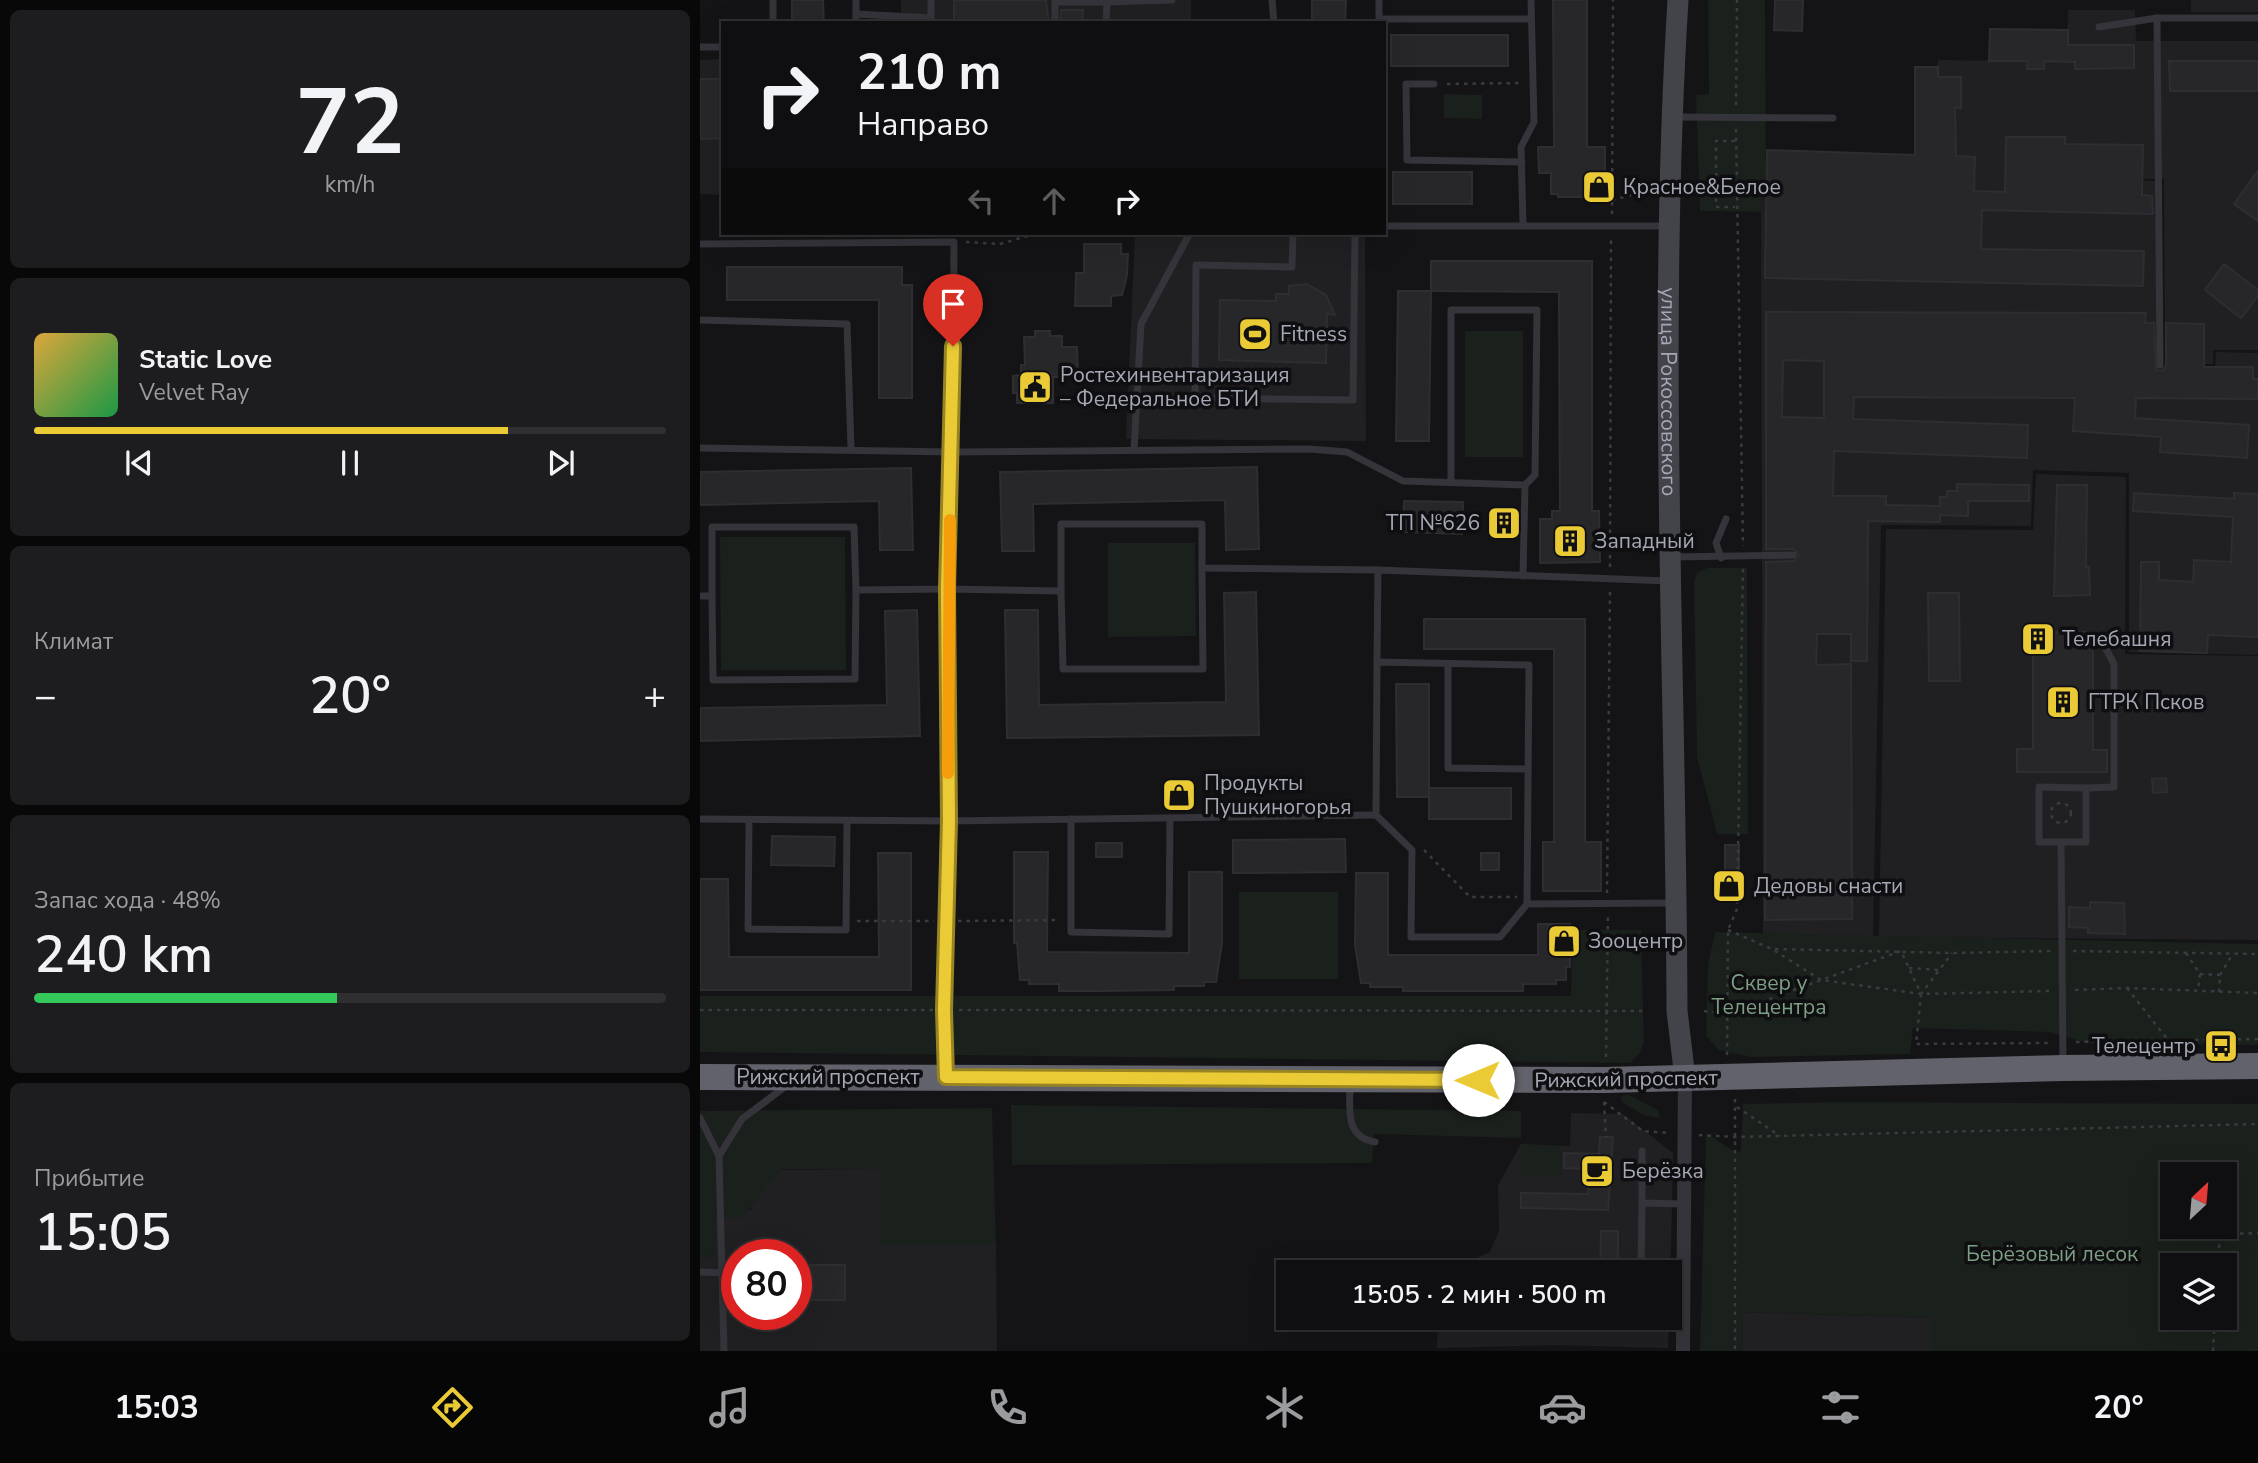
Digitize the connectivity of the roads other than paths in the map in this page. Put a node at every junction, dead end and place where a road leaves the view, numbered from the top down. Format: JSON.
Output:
{"nodes":[{"id":1,"x":773,"y":0,"type":"edge"},
{"id":2,"x":856,"y":0,"type":"edge"},
{"id":3,"x":931,"y":0,"type":"edge"},
{"id":4,"x":1172,"y":0,"type":"edge"},
{"id":5,"x":1272,"y":0,"type":"edge"},
{"id":6,"x":1379,"y":0,"type":"edge"},
{"id":7,"x":1531,"y":0,"type":"edge"},
{"id":8,"x":1678,"y":0,"type":"edge"},
{"id":9,"x":1055,"y":1,"type":"edge"},
{"id":10,"x":1107,"y":2,"type":"junction"},
{"id":11,"x":856,"y":18,"type":"edge"},
{"id":12,"x":2157,"y":18,"type":"junction"},
{"id":13,"x":2258,"y":18,"type":"edge"},
{"id":14,"x":1531,"y":19,"type":"junction"},
{"id":15,"x":773,"y":21,"type":"edge"},
{"id":16,"x":917,"y":21,"type":"edge"},
{"id":17,"x":1055,"y":21,"type":"edge"},
{"id":18,"x":1106,"y":21,"type":"edge"},
{"id":19,"x":1274,"y":21,"type":"edge"},
{"id":20,"x":1378,"y":21,"type":"edge"},
{"id":21,"x":2099,"y":27,"type":"dead end"},
{"id":22,"x":700,"y":47,"type":"edge"},
{"id":23,"x":721,"y":47,"type":"edge"},
{"id":24,"x":1434,"y":85,"type":"road end"},
{"id":25,"x":1671,"y":117,"type":"junction"},
{"id":26,"x":1833,"y":118,"type":"dead end"},
{"id":27,"x":1522,"y":162,"type":"junction"},
{"id":28,"x":1523,"y":224,"type":"junction"},
{"id":29,"x":1386,"y":226,"type":"edge"},
{"id":30,"x":1669,"y":226,"type":"junction"},
{"id":31,"x":945,"y":235,"type":"edge"},
{"id":32,"x":1189,"y":235,"type":"edge"},
{"id":33,"x":1293,"y":235,"type":"edge"},
{"id":34,"x":1355,"y":235,"type":"edge"},
{"id":35,"x":954,"y":242,"type":"junction"},
{"id":36,"x":700,"y":244,"type":"edge"},
{"id":37,"x":700,"y":320,"type":"edge"},
{"id":38,"x":2160,"y":365,"type":"dead end"},
{"id":39,"x":700,"y":448,"type":"edge"},
{"id":40,"x":851,"y":448,"type":"junction"},
{"id":41,"x":1134,"y":450,"type":"junction"},
{"id":42,"x":953,"y":452,"type":"junction"},
{"id":43,"x":1451,"y":482,"type":"junction"},
{"id":44,"x":1525,"y":485,"type":"junction"},
{"id":45,"x":1726,"y":519,"type":"dead end"},
{"id":46,"x":1793,"y":555,"type":"dead end"},
{"id":47,"x":1669,"y":557,"type":"junction"},
{"id":48,"x":1721,"y":558,"type":"junction"},
{"id":49,"x":1202,"y":568,"type":"junction"},
{"id":50,"x":1378,"y":570,"type":"junction"},
{"id":51,"x":1523,"y":576,"type":"junction"},
{"id":52,"x":1669,"y":581,"type":"junction"},
{"id":53,"x":947,"y":589,"type":"junction"},
{"id":54,"x":856,"y":590,"type":"junction"},
{"id":55,"x":1061,"y":591,"type":"junction"},
{"id":56,"x":700,"y":596,"type":"edge"},
{"id":57,"x":712,"y":596,"type":"junction"},
{"id":58,"x":2105,"y":647,"type":"dead end"},
{"id":59,"x":1377,"y":662,"type":"junction"},
{"id":60,"x":1448,"y":663,"type":"junction"},
{"id":61,"x":1528,"y":769,"type":"junction"},
{"id":62,"x":2086,"y":788,"type":"junction"},
{"id":63,"x":1376,"y":815,"type":"junction"},
{"id":64,"x":1170,"y":818,"type":"junction"},
{"id":65,"x":700,"y":819,"type":"edge"},
{"id":66,"x":749,"y":820,"type":"junction"},
{"id":67,"x":1071,"y":820,"type":"junction"},
{"id":68,"x":847,"y":821,"type":"junction"},
{"id":69,"x":949,"y":821,"type":"junction"},
{"id":70,"x":2061,"y":842,"type":"junction"},
{"id":71,"x":1527,"y":900,"type":"junction"},
{"id":72,"x":1677,"y":903,"type":"junction"},
{"id":73,"x":2063,"y":1055,"type":"junction"},
{"id":74,"x":2258,"y":1066,"type":"edge"},
{"id":75,"x":700,"y":1077,"type":"edge"},
{"id":76,"x":946,"y":1077,"type":"junction"},
{"id":77,"x":797,"y":1078,"type":"junction"},
{"id":78,"x":1685,"y":1078,"type":"junction"},
{"id":79,"x":1350,"y":1079,"type":"junction"},
{"id":80,"x":700,"y":1118,"type":"edge"},
{"id":81,"x":1375,"y":1142,"type":"dead end"},
{"id":82,"x":1642,"y":1151,"type":"dead end"},
{"id":83,"x":719,"y":1156,"type":"junction"},
{"id":84,"x":1642,"y":1203,"type":"junction"},
{"id":85,"x":1686,"y":1204,"type":"junction"},
{"id":86,"x":723,"y":1239,"type":"edge"},
{"id":87,"x":1641,"y":1260,"type":"edge"},
{"id":88,"x":700,"y":1272,"type":"edge"},
{"id":89,"x":721,"y":1273,"type":"edge"},
{"id":90,"x":1682,"y":1327,"type":"joint"},
{"id":91,"x":724,"y":1330,"type":"edge"},
{"id":92,"x":724,"y":1351,"type":"edge"},
{"id":93,"x":1683,"y":1351,"type":"edge"}],
"edges":[{"from":1,"to":15,"type":"lane"},
{"from":2,"to":11,"type":"lane"},
{"from":3,"to":16,"type":"lane"},
{"from":4,"to":10,"type":"lane"},
{"from":5,"to":19,"type":"lane"},
{"from":6,"to":20,"type":"lane"},
{"from":7,"to":14,"type":"lane"},
{"from":8,"to":25,"type":"main road","name":"улица Рокоссовского"},
{"from":9,"to":10,"type":"lane"},
{"from":9,"to":17,"type":"lane"},
{"from":10,"to":18,"type":"lane"},
{"from":11,"to":16,"type":"lane"},
{"from":12,"to":13,"type":"lane"},
{"from":12,"to":21,"type":"lane"},
{"from":12,"to":38,"type":"lane"},
{"from":14,"to":20,"type":"lane"},
{"from":14,"to":27,"type":"lane"},
{"from":22,"to":23,"type":"lane"},
{"from":24,"to":27,"type":"lane"},
{"from":25,"to":26,"type":"lane"},
{"from":25,"to":30,"type":"main road","name":"улица Рокоссовского"},
{"from":27,"to":28,"type":"lane"},
{"from":28,"to":29,"type":"lane"},
{"from":28,"to":30,"type":"lane"},
{"from":30,"to":47,"type":"main road","name":"улица Рокоссовского"},
{"from":31,"to":35,"type":"lane"},
{"from":32,"to":41,"type":"lane"},
{"from":33,"to":34,"type":"lane"},
{"from":35,"to":36,"type":"lane"},
{"from":35,"to":42,"type":"lane"},
{"from":37,"to":40,"type":"lane"},
{"from":39,"to":40,"type":"lane"},
{"from":40,"to":42,"type":"lane"},
{"from":41,"to":42,"type":"lane"},
{"from":41,"to":43,"type":"lane"},
{"from":42,"to":53,"type":"lane"},
{"from":43,"to":44,"type":"lane"},
{"from":43,"to":44,"type":"lane"},
{"from":44,"to":51,"type":"lane"},
{"from":45,"to":48,"type":"lane"},
{"from":46,"to":48,"type":"lane"},
{"from":47,"to":48,"type":"lane"},
{"from":47,"to":52,"type":"main road","name":"улица Рокоссовского"},
{"from":49,"to":50,"type":"lane"},
{"from":49,"to":55,"type":"lane"},
{"from":49,"to":55,"type":"lane"},
{"from":50,"to":51,"type":"lane"},
{"from":50,"to":59,"type":"lane"},
{"from":51,"to":52,"type":"lane"},
{"from":52,"to":72,"type":"main road","name":"улица Рокоссовского"},
{"from":53,"to":54,"type":"lane"},
{"from":53,"to":55,"type":"lane"},
{"from":53,"to":69,"type":"lane"},
{"from":54,"to":57,"type":"lane"},
{"from":54,"to":57,"type":"lane"},
{"from":56,"to":57,"type":"lane"},
{"from":58,"to":62,"type":"lane"},
{"from":59,"to":60,"type":"lane"},
{"from":59,"to":63,"type":"lane"},
{"from":60,"to":61,"type":"lane"},
{"from":60,"to":61,"type":"lane"},
{"from":61,"to":71,"type":"lane"},
{"from":62,"to":70,"type":"lane"},
{"from":62,"to":70,"type":"lane"},
{"from":63,"to":64,"type":"lane"},
{"from":63,"to":71,"type":"lane"},
{"from":64,"to":67,"type":"lane"},
{"from":64,"to":67,"type":"lane"},
{"from":65,"to":66,"type":"lane"},
{"from":66,"to":68,"type":"lane"},
{"from":66,"to":68,"type":"lane"},
{"from":67,"to":69,"type":"lane"},
{"from":68,"to":69,"type":"lane"},
{"from":69,"to":76,"type":"lane"},
{"from":70,"to":73,"type":"lane"},
{"from":71,"to":72,"type":"lane"},
{"from":72,"to":78,"type":"main road","name":"улица Рокоссовского"},
{"from":73,"to":74,"type":"highway","name":"Рижский проспект"},
{"from":73,"to":78,"type":"highway","name":"Рижский проспект"},
{"from":75,"to":77,"type":"highway","name":"Рижский проспект"},
{"from":76,"to":77,"type":"highway","name":"Рижский проспект"},
{"from":76,"to":79,"type":"highway","name":"Рижский проспект"},
{"from":77,"to":83,"type":"lane"},
{"from":78,"to":79,"type":"highway","name":"Рижский проспект"},
{"from":78,"to":85,"type":"street"},
{"from":79,"to":81,"type":"lane"},
{"from":80,"to":83,"type":"lane"},
{"from":82,"to":84,"type":"lane"},
{"from":83,"to":86,"type":"lane"},
{"from":84,"to":85,"type":"lane"},
{"from":84,"to":87,"type":"lane"},
{"from":85,"to":90,"type":"street"},
{"from":88,"to":89,"type":"lane"},
{"from":90,"to":93,"type":"street"},
{"from":91,"to":92,"type":"lane"}]}
